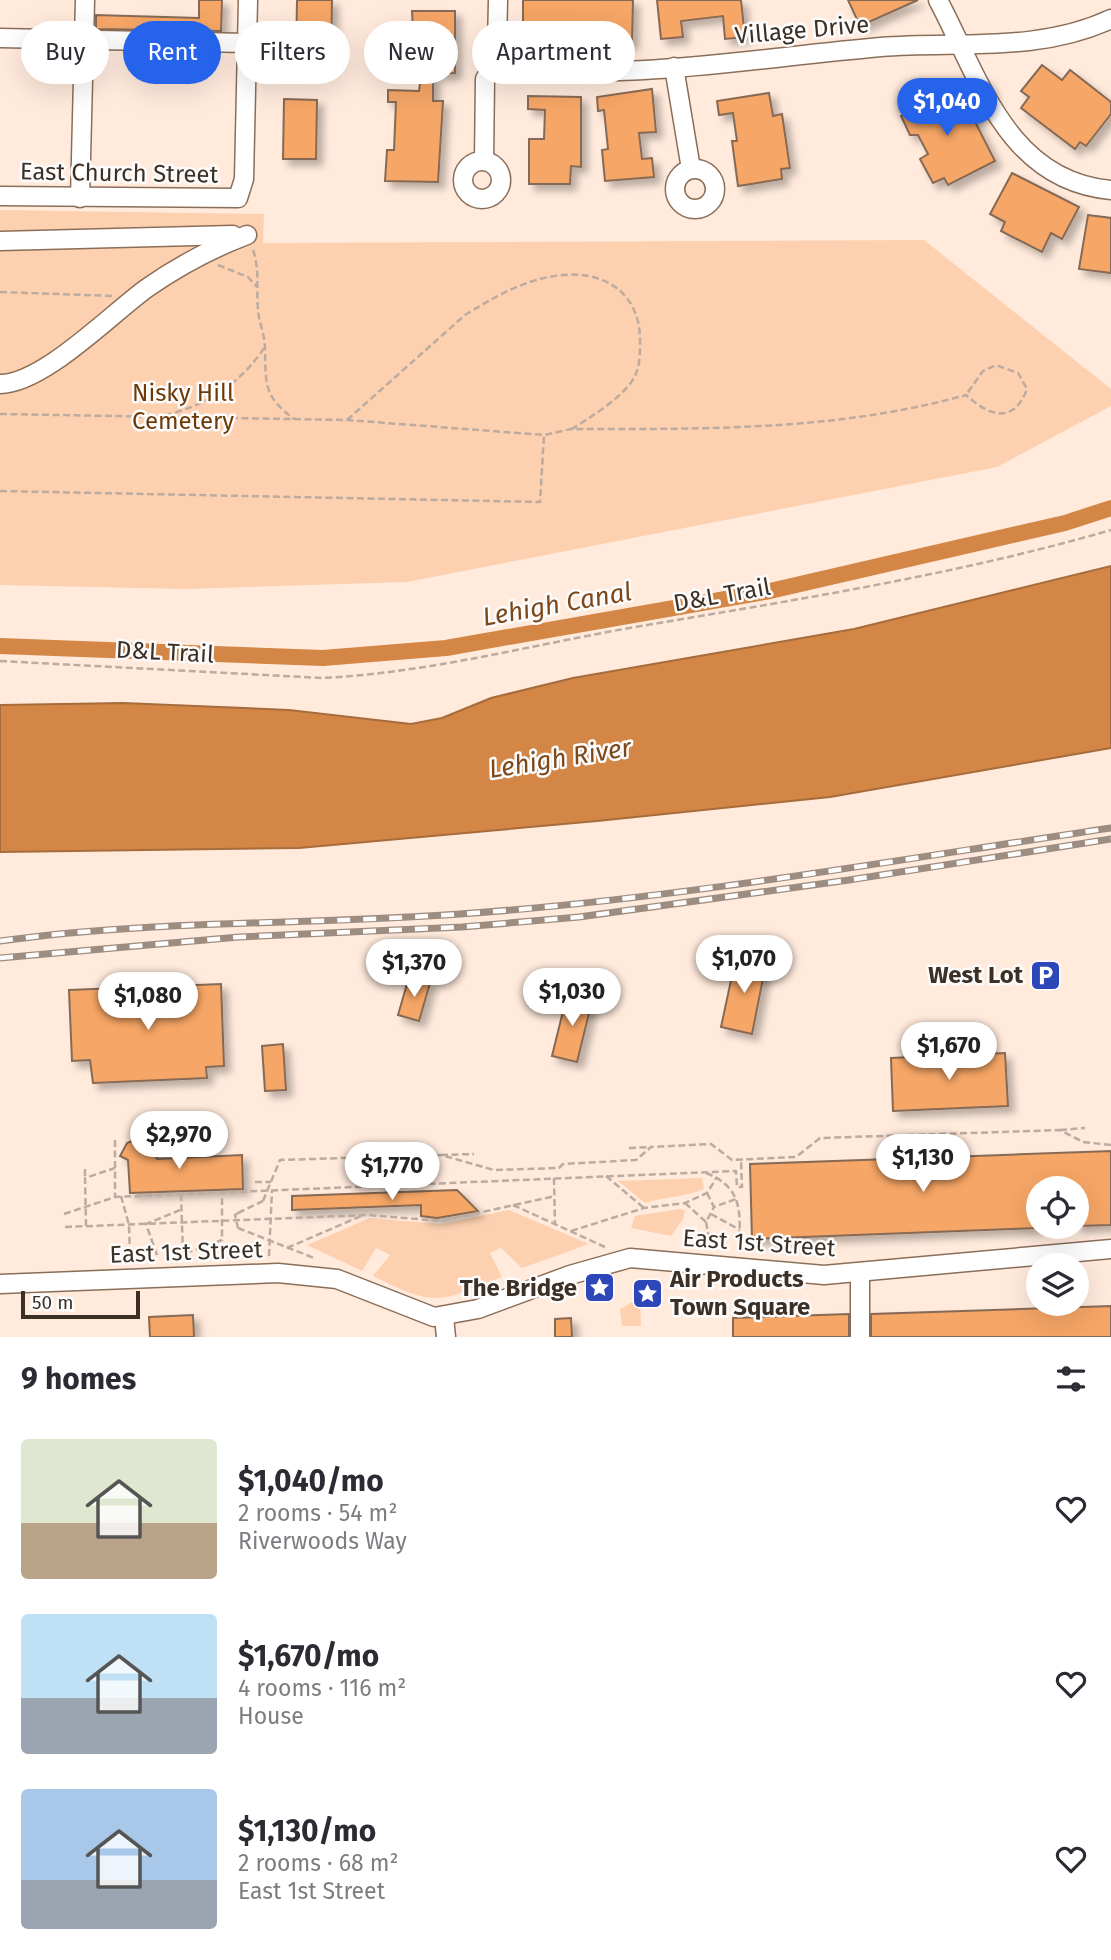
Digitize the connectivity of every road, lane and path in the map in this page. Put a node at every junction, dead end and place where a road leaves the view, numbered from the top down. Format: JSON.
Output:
{"nodes":[{"id":1,"x":85,"y":0,"type":"edge"},
{"id":2,"x":247,"y":0,"type":"edge"},
{"id":3,"x":498,"y":0,"type":"edge"},
{"id":4,"x":938,"y":0,"type":"edge"},
{"id":5,"x":1111,"y":19,"type":"edge"},
{"id":6,"x":85,"y":21,"type":"edge"},
{"id":7,"x":247,"y":21,"type":"edge"},
{"id":8,"x":496,"y":21,"type":"edge"},
{"id":9,"x":0,"y":38,"type":"edge"},
{"id":10,"x":21,"y":38,"type":"edge"},
{"id":11,"x":109,"y":40,"type":"edge"},
{"id":12,"x":235,"y":43,"type":"edge"},
{"id":13,"x":962,"y":45,"type":"junction"},
{"id":14,"x":674,"y":66,"type":"junction"},
{"id":15,"x":635,"y":68,"type":"edge"},
{"id":16,"x":84,"y":84,"type":"edge"},
{"id":17,"x":246,"y":84,"type":"edge"},
{"id":18,"x":485,"y":84,"type":"edge"},
{"id":19,"x":484,"y":161,"type":"dead end"},
{"id":20,"x":691,"y":169,"type":"dead end"},
{"id":21,"x":1111,"y":190,"type":"edge"},
{"id":22,"x":0,"y":196,"type":"edge"},
{"id":23,"x":80,"y":198,"type":"junction"},
{"id":24,"x":247,"y":235,"type":"junction"},
{"id":25,"x":0,"y":241,"type":"edge"},
{"id":26,"x":191,"y":259,"type":"junction"},
{"id":27,"x":258,"y":288,"type":"junction"},
{"id":28,"x":0,"y":292,"type":"edge"},
{"id":29,"x":137,"y":296,"type":"junction"},
{"id":30,"x":265,"y":345,"type":"junction"},
{"id":31,"x":0,"y":384,"type":"edge"},
{"id":32,"x":966,"y":396,"type":"junction"},
{"id":33,"x":0,"y":414,"type":"edge"},
{"id":34,"x":159,"y":417,"type":"junction"},
{"id":35,"x":296,"y":420,"type":"junction"},
{"id":36,"x":347,"y":420,"type":"junction"},
{"id":37,"x":571,"y":429,"type":"junction"},
{"id":38,"x":544,"y":435,"type":"junction"},
{"id":39,"x":0,"y":491,"type":"edge"},
{"id":40,"x":1111,"y":530,"type":"edge"},
{"id":41,"x":0,"y":661,"type":"edge"},
{"id":42,"x":1084,"y":1128,"type":"dead end"},
{"id":43,"x":1060,"y":1130,"type":"junction"},
{"id":44,"x":115,"y":1140,"type":"dead end"},
{"id":45,"x":1111,"y":1145,"type":"edge"},
{"id":46,"x":651,"y":1147,"type":"junction"},
{"id":47,"x":628,"y":1148,"type":"dead end"},
{"id":48,"x":474,"y":1154,"type":"dead end"},
{"id":49,"x":441,"y":1155,"type":"junction"},
{"id":50,"x":741,"y":1162,"type":"junction"},
{"id":51,"x":115,"y":1168,"type":"junction"},
{"id":52,"x":85,"y":1170,"type":"dead end"},
{"id":53,"x":703,"y":1172,"type":"junction"},
{"id":54,"x":606,"y":1176,"type":"junction"},
{"id":55,"x":717,"y":1177,"type":"junction"},
{"id":56,"x":85,"y":1178,"type":"junction"},
{"id":57,"x":554,"y":1178,"type":"junction"},
{"id":58,"x":254,"y":1182,"type":"dead end"},
{"id":59,"x":271,"y":1182,"type":"junction"},
{"id":60,"x":272,"y":1190,"type":"junction"},
{"id":61,"x":222,"y":1192,"type":"junction"},
{"id":62,"x":708,"y":1193,"type":"junction"},
{"id":63,"x":181,"y":1194,"type":"junction"},
{"id":64,"x":121,"y":1196,"type":"junction"},
{"id":65,"x":555,"y":1196,"type":"junction"},
{"id":66,"x":115,"y":1197,"type":"junction"},
{"id":67,"x":737,"y":1199,"type":"junction"},
{"id":68,"x":685,"y":1203,"type":"junction"},
{"id":69,"x":513,"y":1205,"type":"junction"},
{"id":70,"x":86,"y":1206,"type":"junction"},
{"id":71,"x":644,"y":1208,"type":"junction"},
{"id":72,"x":714,"y":1208,"type":"junction"},
{"id":73,"x":182,"y":1209,"type":"junction"},
{"id":74,"x":64,"y":1214,"type":"dead end"},
{"id":75,"x":710,"y":1214,"type":"junction"},
{"id":76,"x":365,"y":1215,"type":"junction"},
{"id":77,"x":273,"y":1219,"type":"junction"},
{"id":78,"x":222,"y":1221,"type":"junction"},
{"id":79,"x":706,"y":1222,"type":"junction"},
{"id":80,"x":182,"y":1223,"type":"junction"},
{"id":81,"x":146,"y":1224,"type":"junction"},
{"id":82,"x":555,"y":1224,"type":"junction"},
{"id":83,"x":129,"y":1225,"type":"junction"},
{"id":84,"x":65,"y":1227,"type":"dead end"},
{"id":85,"x":86,"y":1227,"type":"junction"},
{"id":86,"x":740,"y":1230,"type":"junction"},
{"id":87,"x":571,"y":1231,"type":"junction"},
{"id":88,"x":270,"y":1242,"type":"junction"},
{"id":89,"x":287,"y":1248,"type":"junction"},
{"id":90,"x":1111,"y":1249,"type":"edge"},
{"id":91,"x":711,"y":1250,"type":"dead end"},
{"id":92,"x":739,"y":1253,"type":"dead end"},
{"id":93,"x":157,"y":1255,"type":"dead end"},
{"id":94,"x":130,"y":1256,"type":"dead end"},
{"id":95,"x":269,"y":1256,"type":"dead end"},
{"id":96,"x":314,"y":1258,"type":"dead end"},
{"id":97,"x":630,"y":1258,"type":"junction"},
{"id":98,"x":860,"y":1272,"type":"junction"},
{"id":99,"x":0,"y":1284,"type":"edge"},
{"id":100,"x":439,"y":1317,"type":"junction"},
{"id":101,"x":435,"y":1337,"type":"edge"},
{"id":102,"x":446,"y":1337,"type":"edge"},
{"id":103,"x":860,"y":1337,"type":"edge"}],
"edges":[{"from":1,"to":6,"type":"street"},
{"from":2,"to":7,"type":"street"},
{"from":3,"to":8,"type":"street"},
{"from":4,"to":13,"type":"street"},
{"from":5,"to":13,"type":"street","name":"Village Drive"},
{"from":9,"to":10,"type":"street"},
{"from":11,"to":12,"type":"street"},
{"from":13,"to":14,"type":"street","name":"Village Drive"},
{"from":13,"to":21,"type":"street"},
{"from":14,"to":15,"type":"street","name":"Village Drive"},
{"from":14,"to":20,"type":"street"},
{"from":16,"to":23,"type":"street"},
{"from":17,"to":23,"type":"street","name":"East Church Street"},
{"from":18,"to":19,"type":"street"},
{"from":22,"to":23,"type":"street","name":"East Church Street"},
{"from":24,"to":25,"type":"street"},
{"from":24,"to":26,"type":"street"},
{"from":24,"to":27,"type":"path"},
{"from":26,"to":27,"type":"path"},
{"from":26,"to":29,"type":"street"},
{"from":27,"to":30,"type":"path"},
{"from":28,"to":29,"type":"path"},
{"from":29,"to":31,"type":"street"},
{"from":30,"to":34,"type":"path"},
{"from":30,"to":35,"type":"path"},
{"from":32,"to":32,"type":"path"},
{"from":32,"to":37,"type":"path"},
{"from":33,"to":34,"type":"path"},
{"from":34,"to":35,"type":"path"},
{"from":35,"to":36,"type":"path"},
{"from":36,"to":37,"type":"path"},
{"from":36,"to":38,"type":"path"},
{"from":37,"to":38,"type":"path"},
{"from":38,"to":39,"type":"path"},
{"from":40,"to":41,"type":"path","name":"D&L Trail"},
{"from":42,"to":43,"type":"path"},
{"from":43,"to":45,"type":"path","bridge":true},
{"from":43,"to":50,"type":"path","bridge":true},
{"from":44,"to":51,"type":"path"},
{"from":46,"to":47,"type":"path"},
{"from":46,"to":49,"type":"path","bridge":true},
{"from":46,"to":50,"type":"path","bridge":true},
{"from":48,"to":49,"type":"path","bridge":true},
{"from":49,"to":59,"type":"path","bridge":true},
{"from":50,"to":53,"type":"path"},
{"from":51,"to":56,"type":"path"},
{"from":51,"to":66,"type":"path"},
{"from":52,"to":56,"type":"path"},
{"from":53,"to":54,"type":"path"},
{"from":53,"to":55,"type":"path"},
{"from":54,"to":57,"type":"path"},
{"from":54,"to":71,"type":"path"},
{"from":55,"to":62,"type":"path"},
{"from":55,"to":67,"type":"path"},
{"from":56,"to":70,"type":"path"},
{"from":57,"to":60,"type":"path"},
{"from":57,"to":65,"type":"path"},
{"from":58,"to":59,"type":"path"},
{"from":59,"to":88,"type":"path","bridge":true},
{"from":60,"to":61,"type":"path"},
{"from":60,"to":77,"type":"path"},
{"from":61,"to":63,"type":"path"},
{"from":61,"to":78,"type":"path"},
{"from":62,"to":68,"type":"path"},
{"from":62,"to":72,"type":"path"},
{"from":63,"to":64,"type":"path"},
{"from":63,"to":73,"type":"path"},
{"from":64,"to":66,"type":"path"},
{"from":64,"to":83,"type":"path"},
{"from":65,"to":69,"type":"path"},
{"from":65,"to":82,"type":"path"},
{"from":66,"to":70,"type":"path"},
{"from":67,"to":72,"type":"path"},
{"from":67,"to":86,"type":"path"},
{"from":68,"to":71,"type":"path"},
{"from":68,"to":79,"type":"path"},
{"from":69,"to":76,"type":"path"},
{"from":69,"to":82,"type":"path"},
{"from":70,"to":74,"type":"path"},
{"from":70,"to":85,"type":"path"},
{"from":71,"to":87,"type":"path"},
{"from":72,"to":75,"type":"path"},
{"from":73,"to":80,"type":"path"},
{"from":73,"to":81,"type":"path"},
{"from":75,"to":79,"type":"path"},
{"from":75,"to":86,"type":"path"},
{"from":76,"to":77,"type":"path"},
{"from":76,"to":89,"type":"path"},
{"from":77,"to":78,"type":"path"},
{"from":77,"to":88,"type":"path"},
{"from":78,"to":80,"type":"path"},
{"from":78,"to":80,"type":"path"},
{"from":79,"to":91,"type":"path"},
{"from":80,"to":81,"type":"path"},
{"from":81,"to":83,"type":"path"},
{"from":81,"to":93,"type":"path"},
{"from":82,"to":87,"type":"path"},
{"from":83,"to":85,"type":"path"},
{"from":83,"to":94,"type":"path"},
{"from":84,"to":85,"type":"path"},
{"from":86,"to":92,"type":"path"},
{"from":87,"to":97,"type":"path"},
{"from":88,"to":89,"type":"path"},
{"from":88,"to":95,"type":"path"},
{"from":89,"to":96,"type":"path"},
{"from":90,"to":98,"type":"street","name":"East 1st Street"},
{"from":97,"to":98,"type":"street","name":"East 1st Street"},
{"from":97,"to":100,"type":"street","name":"East 1st Street"},
{"from":98,"to":103,"type":"street"},
{"from":99,"to":100,"type":"street","name":"East 1st Street"},
{"from":100,"to":101,"type":"street"},
{"from":100,"to":102,"type":"street"}]}
